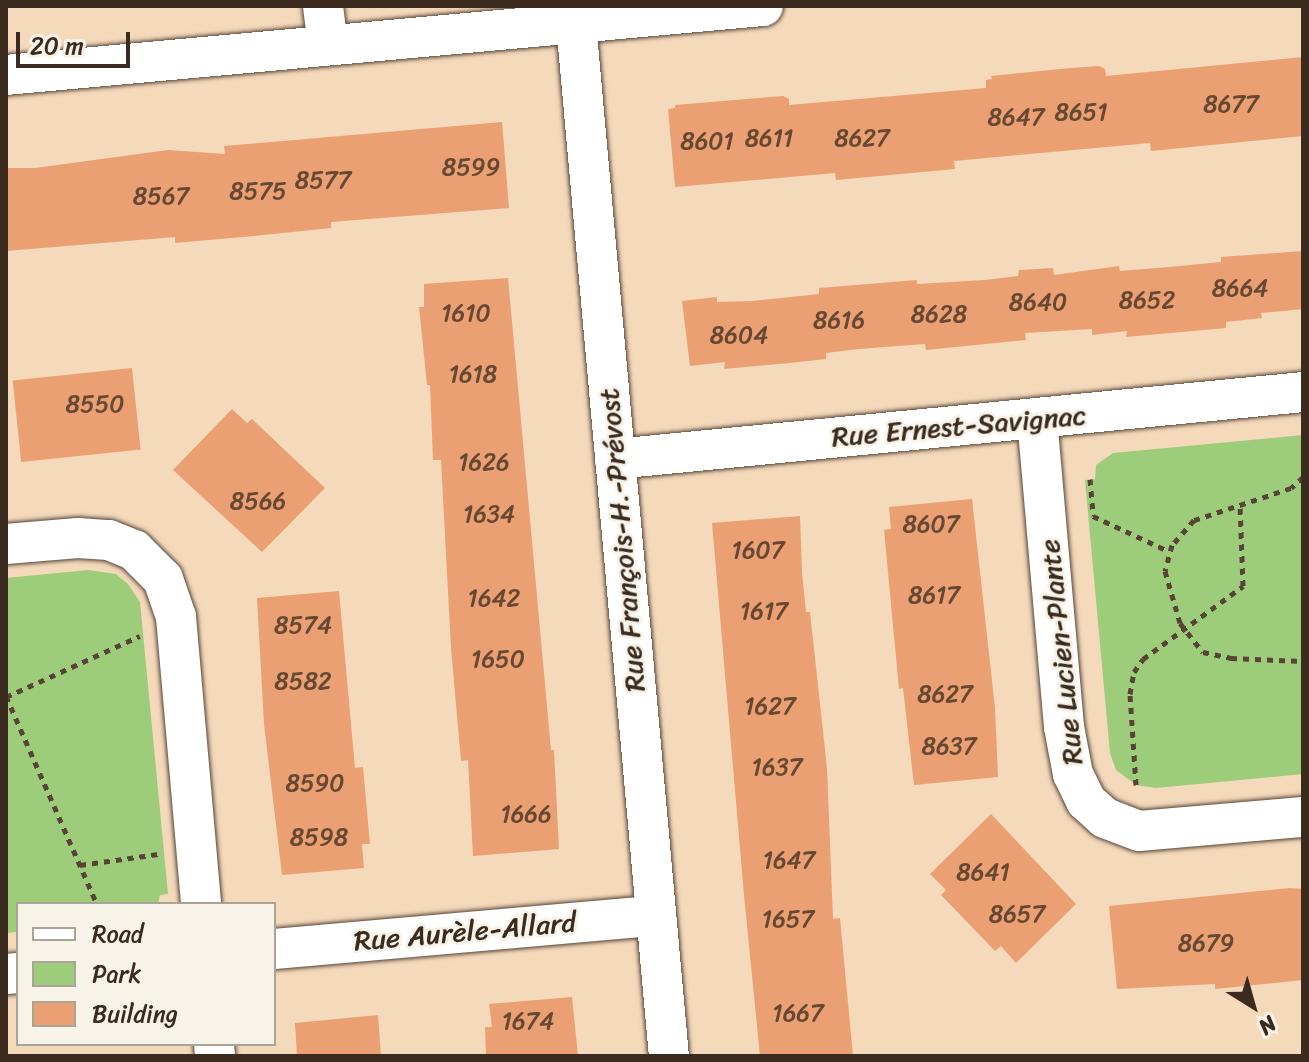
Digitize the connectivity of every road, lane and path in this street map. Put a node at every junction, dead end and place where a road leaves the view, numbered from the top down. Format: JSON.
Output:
{"nodes":[{"id":1,"x":323,"y":6,"type":"edge"},
{"id":2,"x":763,"y":6,"type":"edge"},
{"id":3,"x":576,"y":23,"type":"junction"},
{"id":4,"x":328,"y":45,"type":"junction"},
{"id":5,"x":6,"y":75,"type":"edge"},
{"id":6,"x":1303,"y":392,"type":"edge"},
{"id":7,"x":1037,"y":418,"type":"junction"},
{"id":8,"x":615,"y":459,"type":"junction"},
{"id":9,"x":1303,"y":477,"type":"edge"},
{"id":10,"x":1090,"y":479,"type":"dead end"},
{"id":11,"x":1240,"y":503,"type":"junction"},
{"id":12,"x":6,"y":544,"type":"edge"},
{"id":13,"x":1168,"y":551,"type":"junction"},
{"id":14,"x":1243,"y":586,"type":"junction"},
{"id":15,"x":1252,"y":589,"type":"dead end"},
{"id":16,"x":1183,"y":629,"type":"junction"},
{"id":17,"x":144,"y":634,"type":"dead end"},
{"id":18,"x":1303,"y":661,"type":"edge"},
{"id":19,"x":6,"y":696,"type":"edge"},
{"id":20,"x":1136,"y":785,"type":"dead end"},
{"id":21,"x":1303,"y":817,"type":"edge"},
{"id":22,"x":164,"y":853,"type":"dead end"},
{"id":23,"x":80,"y":865,"type":"junction"},
{"id":24,"x":96,"y":902,"type":"edge"},
{"id":25,"x":201,"y":902,"type":"edge"},
{"id":26,"x":655,"y":916,"type":"junction"},
{"id":27,"x":276,"y":949,"type":"edge"},
{"id":28,"x":669,"y":1056,"type":"edge"}],
"edges":[{"from":1,"to":4,"type":"street"},
{"from":2,"to":3,"type":"street"},
{"from":3,"to":4,"type":"street"},
{"from":3,"to":8,"type":"street","name":"Rue François-H.-Prévost"},
{"from":4,"to":5,"type":"street"},
{"from":6,"to":7,"type":"street","name":"Rue Ernest-Savignac"},
{"from":7,"to":8,"type":"street","name":"Rue Ernest-Savignac"},
{"from":7,"to":21,"type":"street","name":"Rue Lucien-Plante"},
{"from":8,"to":26,"type":"street","name":"Rue François-H.-Prévost"},
{"from":9,"to":11,"type":"path"},
{"from":10,"to":13,"type":"path"},
{"from":11,"to":13,"type":"path"},
{"from":11,"to":14,"type":"path"},
{"from":12,"to":25,"type":"street"},
{"from":13,"to":16,"type":"path"},
{"from":14,"to":15,"type":"path"},
{"from":14,"to":16,"type":"path"},
{"from":16,"to":18,"type":"path"},
{"from":16,"to":20,"type":"path"},
{"from":17,"to":19,"type":"path"},
{"from":19,"to":23,"type":"path"},
{"from":22,"to":23,"type":"path"},
{"from":23,"to":24,"type":"path"},
{"from":26,"to":27,"type":"street","name":"Rue Aurèle-Allard"},
{"from":26,"to":28,"type":"street","name":"Rue François-H.-Prévost"}]}
